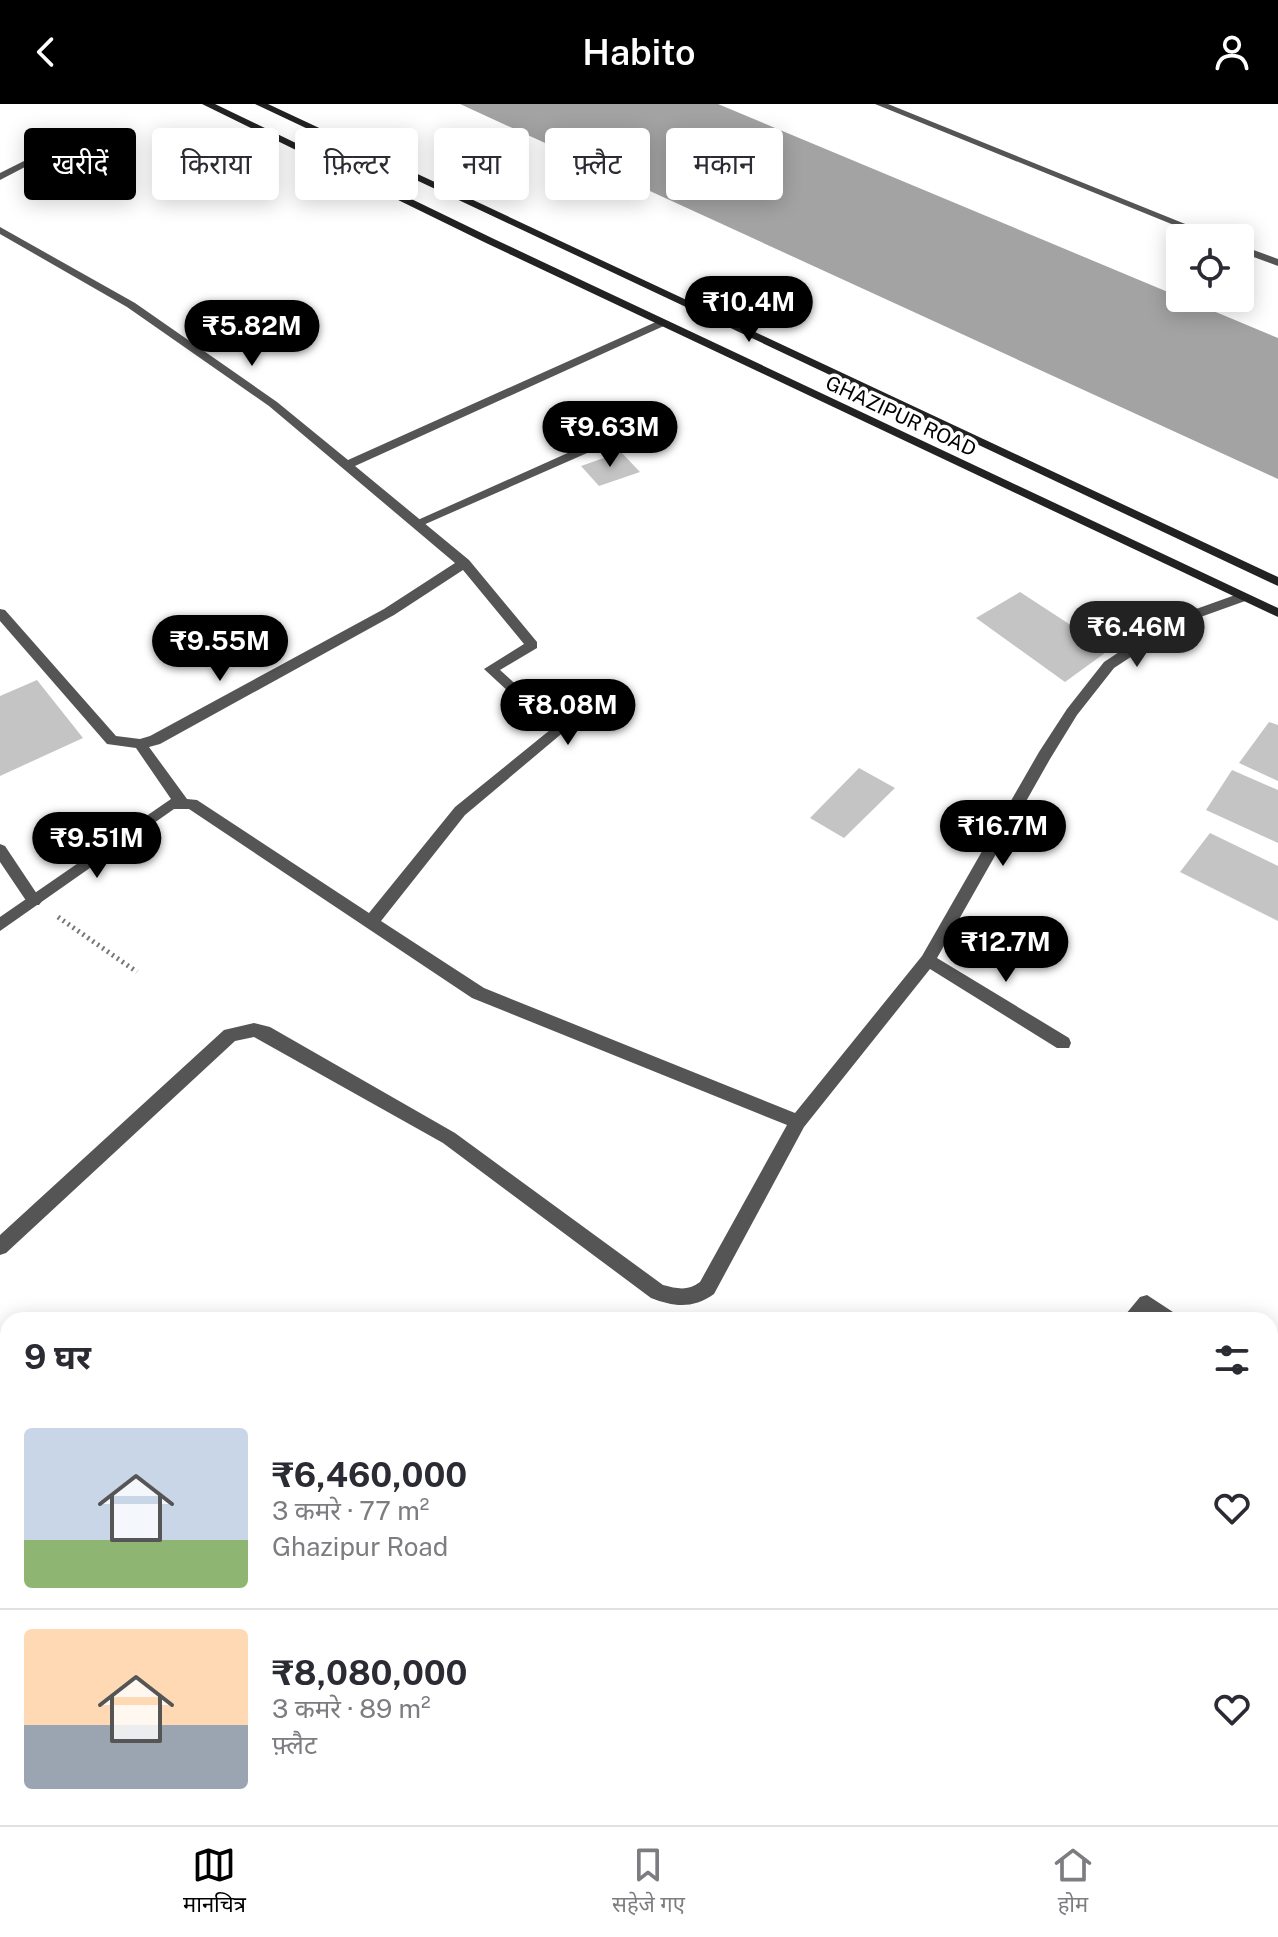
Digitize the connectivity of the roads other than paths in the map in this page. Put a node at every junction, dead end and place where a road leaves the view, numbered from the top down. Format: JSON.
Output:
{"nodes":[{"id":1,"x":207,"y":104,"type":"edge"},
{"id":2,"x":260,"y":104,"type":"edge"},
{"id":3,"x":880,"y":104,"type":"edge"},
{"id":4,"x":24,"y":165,"type":"edge"},
{"id":5,"x":0,"y":177,"type":"edge"},
{"id":6,"x":1180,"y":224,"type":"edge"},
{"id":7,"x":0,"y":230,"type":"edge"},
{"id":8,"x":1254,"y":254,"type":"edge"},
{"id":9,"x":1278,"y":263,"type":"edge"},
{"id":10,"x":662,"y":323,"type":"junction"},
{"id":11,"x":590,"y":447,"type":"dead end"},
{"id":12,"x":347,"y":465,"type":"junction"},
{"id":13,"x":417,"y":523,"type":"junction"},
{"id":14,"x":464,"y":563,"type":"junction"},
{"id":15,"x":1278,"y":582,"type":"edge"},
{"id":16,"x":1243,"y":597,"type":"junction"},
{"id":17,"x":0,"y":613,"type":"edge"},
{"id":18,"x":1278,"y":613,"type":"edge"},
{"id":19,"x":140,"y":744,"type":"junction"},
{"id":20,"x":182,"y":803,"type":"junction"},
{"id":21,"x":0,"y":850,"type":"edge"},
{"id":22,"x":34,"y":901,"type":"junction"},
{"id":23,"x":370,"y":923,"type":"junction"},
{"id":24,"x":0,"y":925,"type":"edge"},
{"id":25,"x":928,"y":960,"type":"junction"},
{"id":26,"x":1063,"y":1043,"type":"dead end"},
{"id":27,"x":798,"y":1122,"type":"junction"},
{"id":28,"x":0,"y":1247,"type":"edge"},
{"id":29,"x":1138,"y":1312,"type":"edge"},
{"id":30,"x":1159,"y":1312,"type":"edge"}],
"edges":[{"from":1,"to":10,"type":"main road","name":"GHAZIPUR ROAD"},
{"from":2,"to":15,"type":"main road","name":"GHAZIPUR ROAD"},
{"from":3,"to":6,"type":"street"},
{"from":4,"to":5,"type":"street"},
{"from":7,"to":12,"type":"street"},
{"from":8,"to":9,"type":"street"},
{"from":10,"to":12,"type":"street"},
{"from":10,"to":16,"type":"main road","name":"GHAZIPUR ROAD"},
{"from":11,"to":13,"type":"street"},
{"from":12,"to":13,"type":"street"},
{"from":13,"to":14,"type":"street"},
{"from":14,"to":19,"type":"street"},
{"from":14,"to":23,"type":"street"},
{"from":16,"to":18,"type":"main road","name":"GHAZIPUR ROAD"},
{"from":16,"to":25,"type":"street"},
{"from":17,"to":19,"type":"street"},
{"from":19,"to":20,"type":"street"},
{"from":20,"to":22,"type":"street"},
{"from":20,"to":23,"type":"street"},
{"from":21,"to":22,"type":"street"},
{"from":22,"to":24,"type":"street"},
{"from":23,"to":27,"type":"street"},
{"from":25,"to":26,"type":"street"},
{"from":25,"to":27,"type":"street"},
{"from":27,"to":28,"type":"street"},
{"from":29,"to":30,"type":"street"}]}
